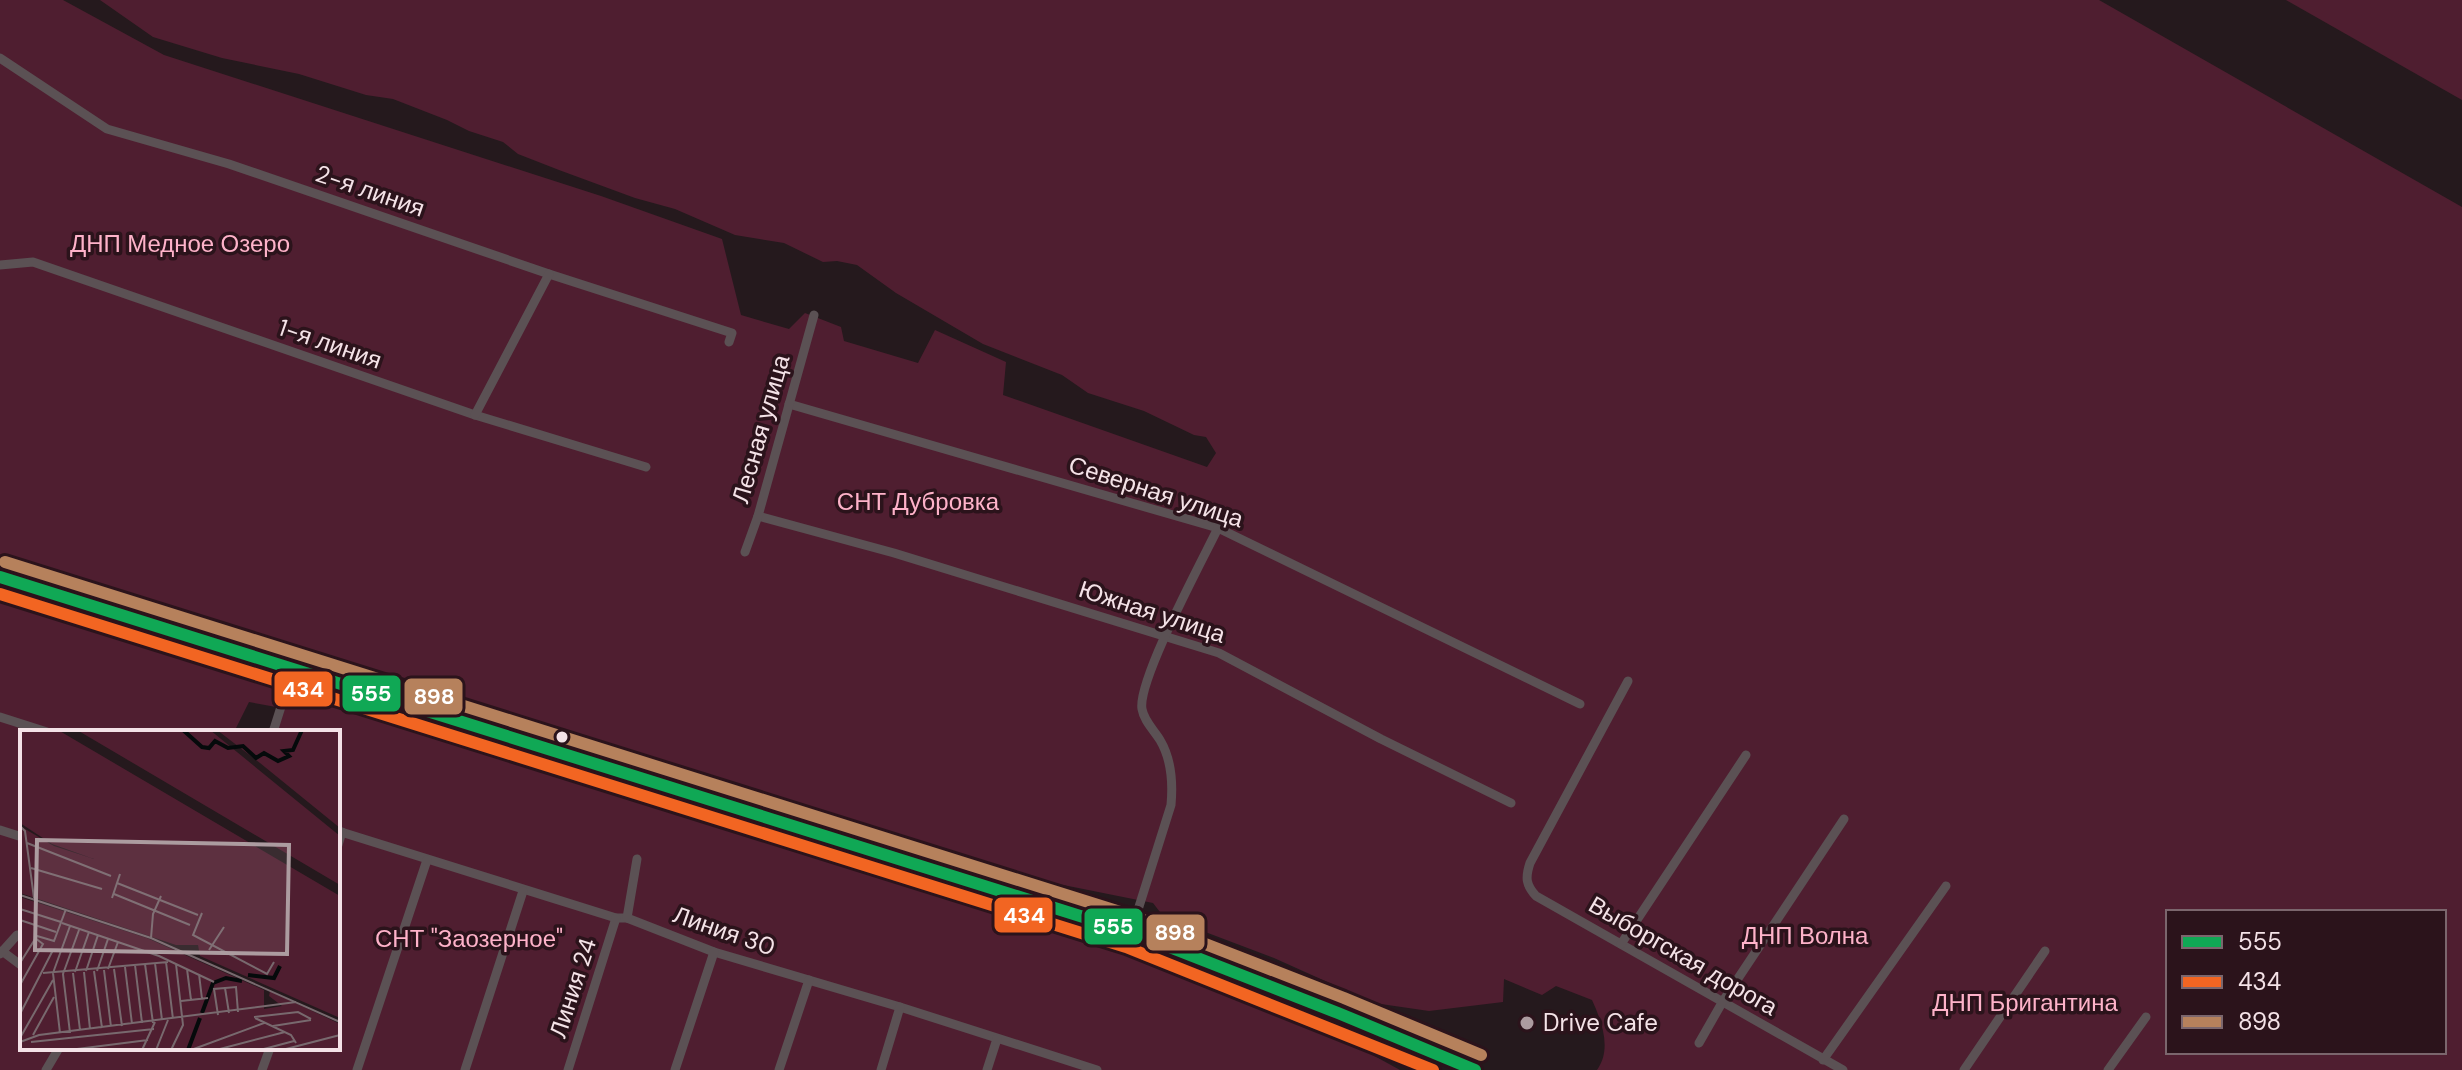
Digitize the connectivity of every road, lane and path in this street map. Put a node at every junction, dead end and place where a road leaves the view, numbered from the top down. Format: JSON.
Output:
{"nodes":[{"id":1,"x":0,"y":58,"type":"edge"},
{"id":2,"x":0,"y":265,"type":"edge"},
{"id":3,"x":549,"y":274,"type":"junction"},
{"id":4,"x":814,"y":315,"type":"dead end"},
{"id":5,"x":729,"y":342,"type":"dead end"},
{"id":6,"x":789,"y":404,"type":"junction"},
{"id":7,"x":475,"y":415,"type":"junction"},
{"id":8,"x":646,"y":467,"type":"dead end"},
{"id":9,"x":758,"y":516,"type":"junction"},
{"id":10,"x":1218,"y":528,"type":"junction"},
{"id":11,"x":745,"y":552,"type":"dead end"},
{"id":12,"x":0,"y":577,"type":"edge"},
{"id":13,"x":1166,"y":635,"type":"junction"},
{"id":14,"x":296,"y":670,"type":"junction"},
{"id":15,"x":1628,"y":681,"type":"dead end"},
{"id":16,"x":1580,"y":704,"type":"dead end"},
{"id":17,"x":0,"y":717,"type":"edge"},
{"id":18,"x":41,"y":730,"type":"edge"},
{"id":19,"x":274,"y":730,"type":"edge"},
{"id":20,"x":1746,"y":755,"type":"dead end"},
{"id":21,"x":1511,"y":803,"type":"dead end"},
{"id":22,"x":1844,"y":819,"type":"dead end"},
{"id":23,"x":0,"y":830,"type":"edge"},
{"id":24,"x":340,"y":832,"type":"edge"},
{"id":25,"x":20,"y":836,"type":"edge"},
{"id":26,"x":637,"y":859,"type":"dead end"},
{"id":27,"x":427,"y":860,"type":"junction"},
{"id":28,"x":1946,"y":886,"type":"dead end"},
{"id":29,"x":523,"y":891,"type":"junction"},
{"id":30,"x":621,"y":918,"type":"junction"},
{"id":31,"x":1131,"y":932,"type":"junction"},
{"id":32,"x":20,"y":936,"type":"edge"},
{"id":33,"x":1621,"y":944,"type":"junction"},
{"id":34,"x":2045,"y":951,"type":"dead end"},
{"id":35,"x":1,"y":952,"type":"edge"},
{"id":36,"x":714,"y":952,"type":"junction"},
{"id":37,"x":20,"y":965,"type":"edge"},
{"id":38,"x":809,"y":980,"type":"junction"},
{"id":39,"x":1723,"y":1001,"type":"junction"},
{"id":40,"x":900,"y":1007,"type":"junction"},
{"id":41,"x":2146,"y":1017,"type":"dead end"},
{"id":42,"x":997,"y":1039,"type":"junction"},
{"id":43,"x":1699,"y":1043,"type":"dead end"},
{"id":44,"x":58,"y":1050,"type":"edge"},
{"id":45,"x":269,"y":1050,"type":"edge"},
{"id":46,"x":1823,"y":1060,"type":"junction"},
{"id":47,"x":46,"y":1070,"type":"edge"},
{"id":48,"x":262,"y":1070,"type":"edge"},
{"id":49,"x":357,"y":1070,"type":"edge"},
{"id":50,"x":465,"y":1070,"type":"edge"},
{"id":51,"x":568,"y":1070,"type":"edge"},
{"id":52,"x":675,"y":1070,"type":"edge"},
{"id":53,"x":779,"y":1070,"type":"edge"},
{"id":54,"x":881,"y":1070,"type":"edge"},
{"id":55,"x":987,"y":1070,"type":"edge"},
{"id":56,"x":1095,"y":1070,"type":"edge"},
{"id":57,"x":1475,"y":1070,"type":"edge"},
{"id":58,"x":1843,"y":1070,"type":"edge"},
{"id":59,"x":1964,"y":1070,"type":"edge"},
{"id":60,"x":2108,"y":1070,"type":"edge"}],
"edges":[{"from":1,"to":3,"type":"street","name":"2-я линия"},
{"from":2,"to":7,"type":"street","name":"1-я линия"},
{"from":3,"to":5,"type":"street","name":"2-я линия"},
{"from":3,"to":7,"type":"street"},
{"from":4,"to":6,"type":"street","name":"Лесная улица"},
{"from":6,"to":9,"type":"street","name":"Лесная улица"},
{"from":6,"to":10,"type":"street","name":"Северная улица"},
{"from":7,"to":8,"type":"street","name":"1-я линия"},
{"from":9,"to":11,"type":"street","name":"Лесная улица"},
{"from":9,"to":13,"type":"street","name":"Южная улица"},
{"from":10,"to":13,"type":"street"},
{"from":10,"to":16,"type":"street","name":"Северная улица"},
{"from":12,"to":14,"type":"main road"},
{"from":13,"to":21,"type":"street","name":"Южная улица"},
{"from":13,"to":31,"type":"street"},
{"from":14,"to":19,"type":"street"},
{"from":14,"to":31,"type":"main road"},
{"from":15,"to":33,"type":"street","name":"Выборгская дорога"},
{"from":17,"to":18,"type":"street"},
{"from":20,"to":33,"type":"street"},
{"from":22,"to":39,"type":"street"},
{"from":23,"to":25,"type":"street"},
{"from":24,"to":27,"type":"street","name":"Линия 30"},
{"from":26,"to":30,"type":"street","name":"Линия 24"},
{"from":27,"to":29,"type":"street","name":"Линия 30"},
{"from":27,"to":49,"type":"street"},
{"from":28,"to":46,"type":"street"},
{"from":29,"to":30,"type":"street","name":"Линия 30"},
{"from":29,"to":50,"type":"street"},
{"from":30,"to":36,"type":"street","name":"Линия 30"},
{"from":30,"to":51,"type":"street","name":"Линия 24"},
{"from":31,"to":57,"type":"main road"},
{"from":32,"to":35,"type":"street"},
{"from":33,"to":39,"type":"street","name":"Выборгская дорога"},
{"from":34,"to":59,"type":"street"},
{"from":35,"to":37,"type":"street"},
{"from":36,"to":38,"type":"street","name":"Линия 30"},
{"from":36,"to":52,"type":"street"},
{"from":38,"to":40,"type":"street","name":"Линия 30"},
{"from":38,"to":53,"type":"street"},
{"from":39,"to":43,"type":"street"},
{"from":39,"to":46,"type":"street","name":"Выборгская дорога"},
{"from":40,"to":42,"type":"street","name":"Линия 30"},
{"from":40,"to":54,"type":"street"},
{"from":41,"to":60,"type":"street"},
{"from":42,"to":55,"type":"street"},
{"from":42,"to":56,"type":"street","name":"Линия 30"},
{"from":44,"to":47,"type":"street"},
{"from":45,"to":48,"type":"street"},
{"from":46,"to":58,"type":"street","name":"Выборгская дорога"}]}
